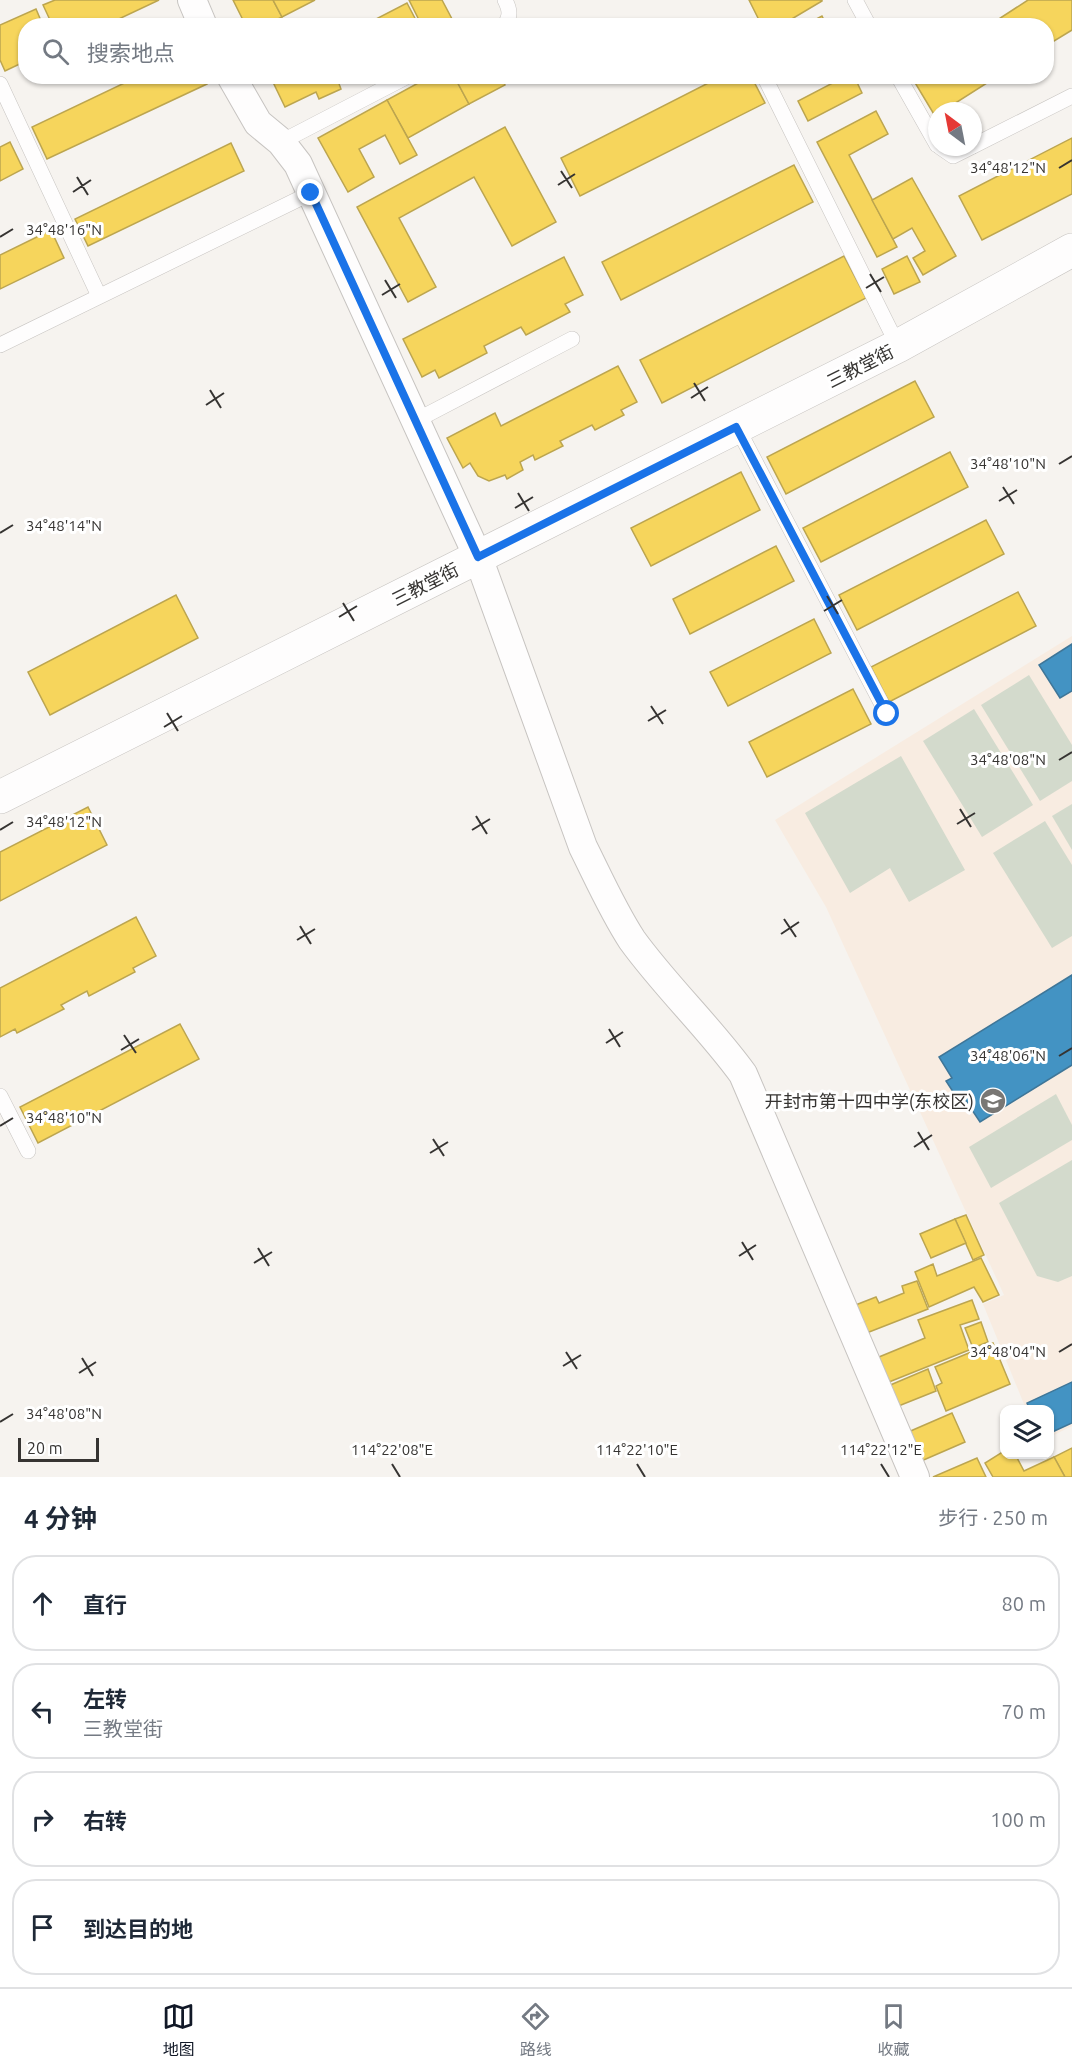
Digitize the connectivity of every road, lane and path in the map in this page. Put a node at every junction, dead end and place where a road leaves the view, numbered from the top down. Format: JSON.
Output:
{"nodes":[{"id":1,"x":192,"y":0,"type":"edge"},
{"id":2,"x":505,"y":0,"type":"edge"},
{"id":3,"x":855,"y":0,"type":"edge"},
{"id":4,"x":200,"y":18,"type":"edge"},
{"id":5,"x":509,"y":18,"type":"edge"},
{"id":6,"x":865,"y":18,"type":"edge"},
{"id":7,"x":0,"y":84,"type":"edge"},
{"id":8,"x":236,"y":84,"type":"edge"},
{"id":9,"x":393,"y":84,"type":"edge"},
{"id":10,"x":768,"y":84,"type":"edge"},
{"id":11,"x":903,"y":84,"type":"edge"},
{"id":12,"x":1072,"y":96,"type":"edge"},
{"id":13,"x":928,"y":128,"type":"edge"},
{"id":14,"x":281,"y":142,"type":"junction"},
{"id":15,"x":982,"y":142,"type":"edge"},
{"id":16,"x":311,"y":193,"type":"junction"},
{"id":17,"x":1072,"y":250,"type":"edge"},
{"id":18,"x":99,"y":297,"type":"junction"},
{"id":19,"x":572,"y":339,"type":"dead end"},
{"id":20,"x":0,"y":345,"type":"edge"},
{"id":21,"x":898,"y":346,"type":"junction"},
{"id":22,"x":415,"y":421,"type":"junction"},
{"id":23,"x":736,"y":427,"type":"junction"},
{"id":24,"x":478,"y":557,"type":"junction"},
{"id":25,"x":887,"y":714,"type":"dead end"},
{"id":26,"x":0,"y":797,"type":"edge"},
{"id":27,"x":0,"y":1096,"type":"edge"},
{"id":28,"x":28,"y":1151,"type":"dead end"},
{"id":29,"x":915,"y":1477,"type":"edge"}],
"edges":[{"from":1,"to":4,"type":"street"},
{"from":2,"to":5,"type":"lane"},
{"from":3,"to":6,"type":"lane"},
{"from":7,"to":18,"type":"lane"},
{"from":8,"to":14,"type":"street"},
{"from":9,"to":14,"type":"lane"},
{"from":10,"to":21,"type":"lane"},
{"from":11,"to":13,"type":"lane"},
{"from":12,"to":15,"type":"lane"},
{"from":14,"to":16,"type":"street"},
{"from":16,"to":18,"type":"lane"},
{"from":16,"to":22,"type":"street"},
{"from":17,"to":21,"type":"street","name":"三教堂街"},
{"from":18,"to":20,"type":"lane"},
{"from":19,"to":22,"type":"lane"},
{"from":21,"to":23,"type":"street","name":"三教堂街"},
{"from":22,"to":24,"type":"street"},
{"from":23,"to":24,"type":"street","name":"三教堂街"},
{"from":23,"to":25,"type":"lane"},
{"from":24,"to":26,"type":"street","name":"三教堂街"},
{"from":24,"to":29,"type":"street"},
{"from":27,"to":28,"type":"lane"}]}
